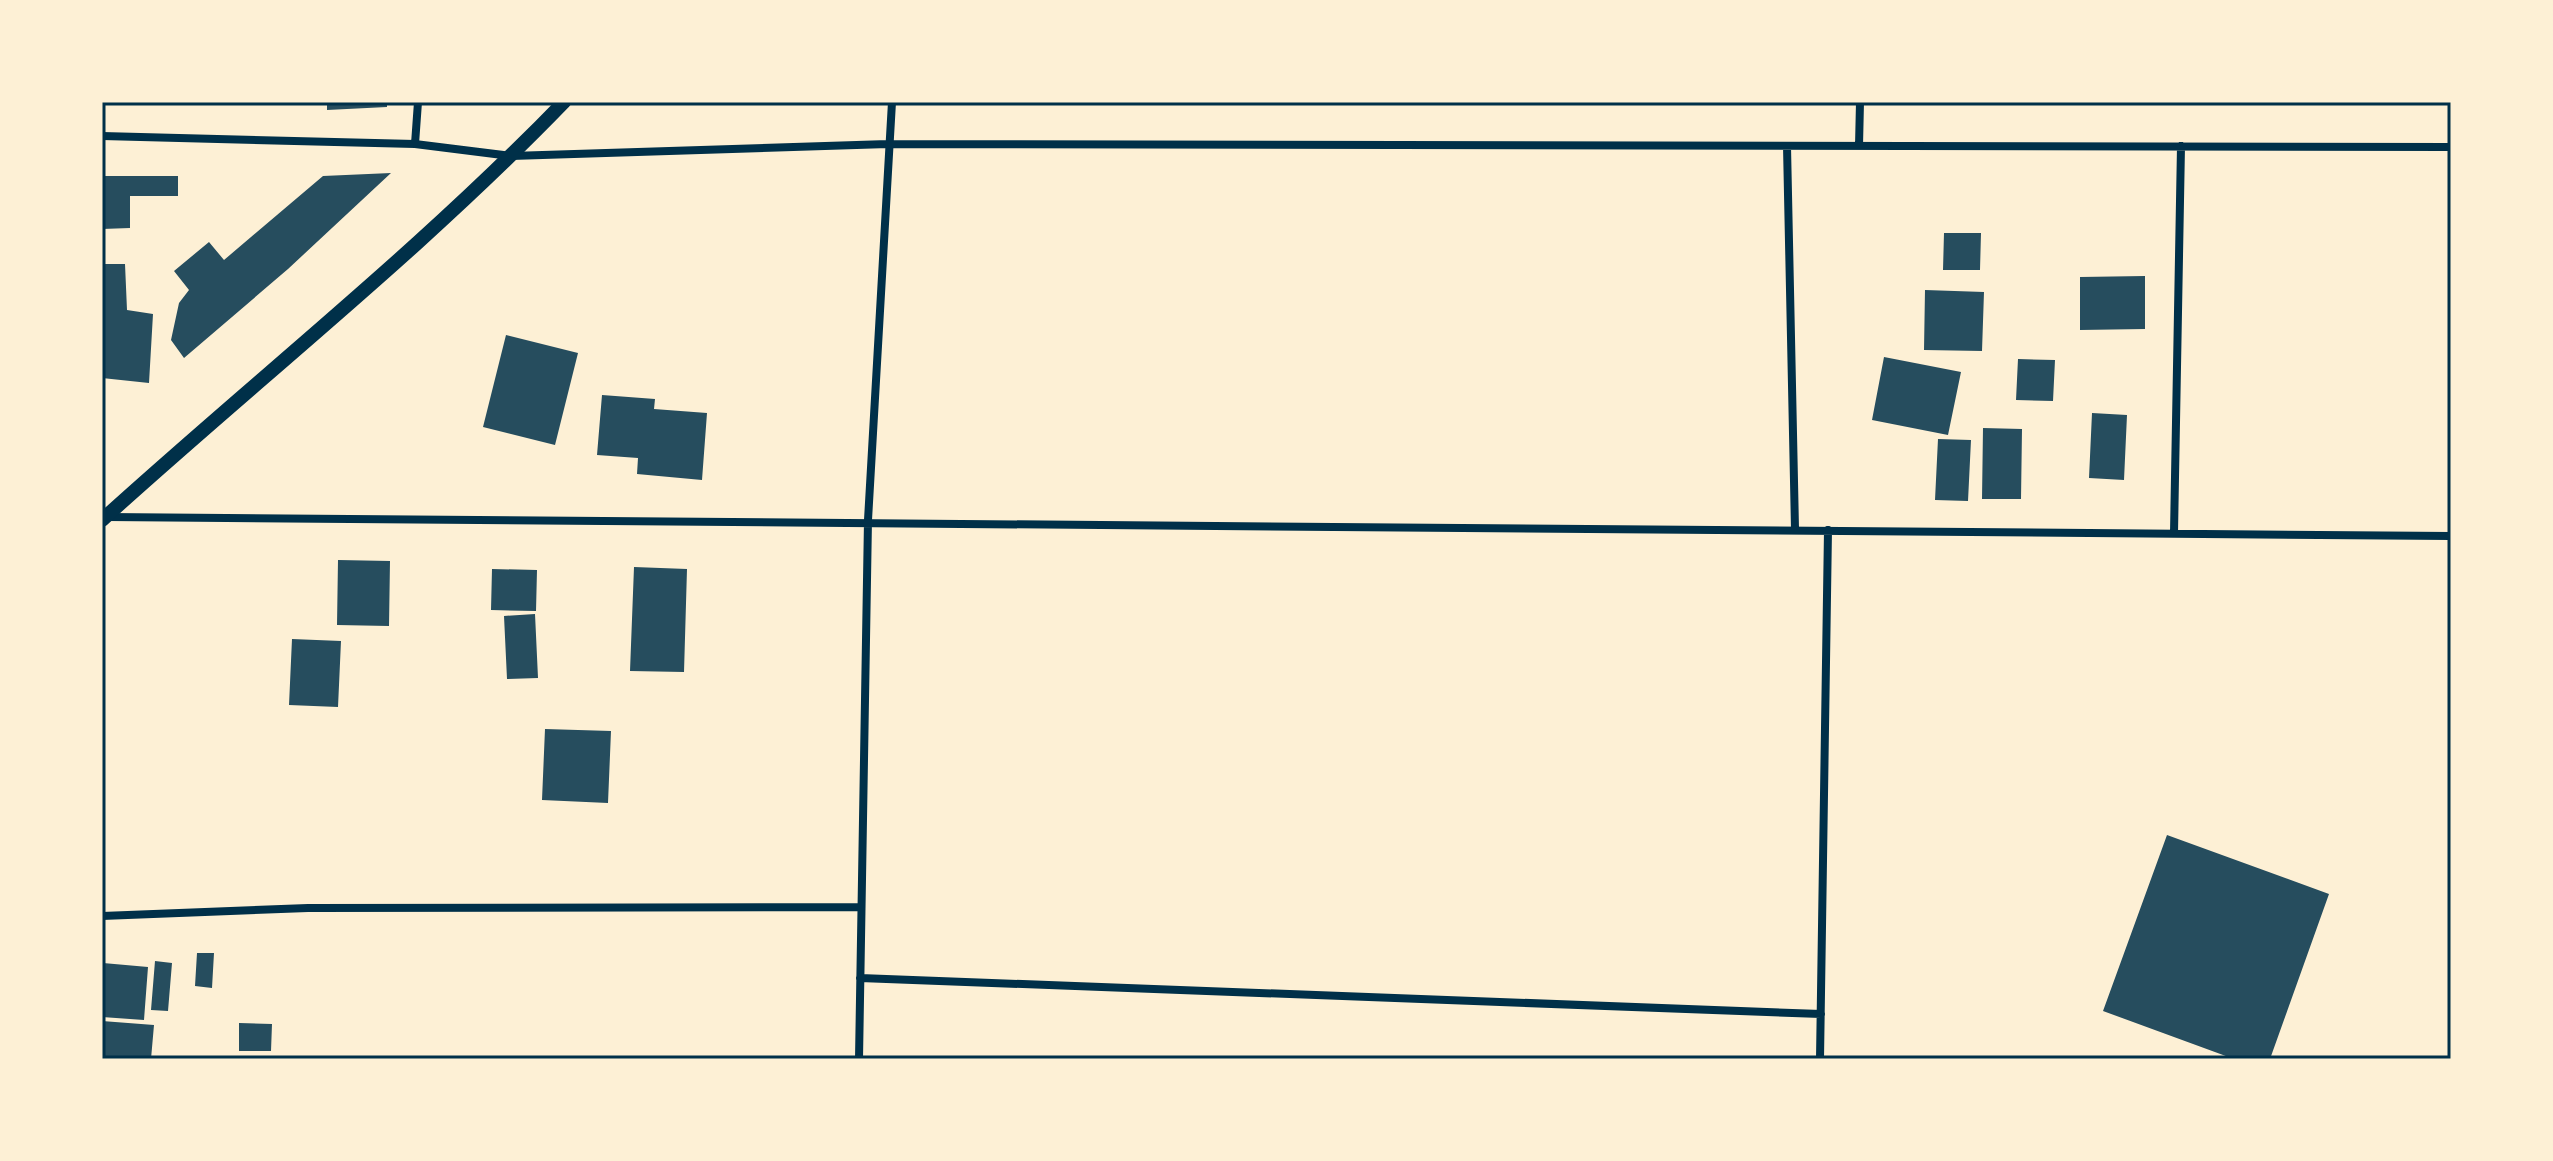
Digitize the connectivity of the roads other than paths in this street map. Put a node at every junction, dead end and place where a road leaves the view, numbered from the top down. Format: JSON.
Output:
{"nodes":[{"id":1,"x":418,"y":102,"type":"edge"},
{"id":2,"x":564,"y":102,"type":"edge"},
{"id":3,"x":892,"y":102,"type":"edge"},
{"id":4,"x":1860,"y":102,"type":"edge"},
{"id":5,"x":102,"y":136,"type":"edge"},
{"id":6,"x":415,"y":144,"type":"junction"},
{"id":7,"x":888,"y":144,"type":"junction"},
{"id":8,"x":1787,"y":146,"type":"junction"},
{"id":9,"x":1859,"y":146,"type":"junction"},
{"id":10,"x":2181,"y":146,"type":"junction"},
{"id":11,"x":2451,"y":147,"type":"edge"},
{"id":12,"x":511,"y":156,"type":"junction"},
{"id":13,"x":103,"y":518,"type":"edge"},
{"id":14,"x":868,"y":520,"type":"junction"},
{"id":15,"x":1795,"y":529,"type":"junction"},
{"id":16,"x":1828,"y":530,"type":"junction"},
{"id":17,"x":2174,"y":533,"type":"junction"},
{"id":18,"x":2451,"y":536,"type":"edge"},
{"id":19,"x":859,"y":907,"type":"junction"},
{"id":20,"x":102,"y":916,"type":"edge"},
{"id":21,"x":860,"y":978,"type":"junction"},
{"id":22,"x":1821,"y":1014,"type":"junction"},
{"id":23,"x":859,"y":1059,"type":"edge"},
{"id":24,"x":1820,"y":1059,"type":"edge"}],
"edges":[{"from":1,"to":6,"type":"street"},
{"from":2,"to":12,"type":"street"},
{"from":3,"to":7,"type":"street"},
{"from":4,"to":9,"type":"street"},
{"from":5,"to":6,"type":"street"},
{"from":6,"to":12,"type":"street"},
{"from":7,"to":8,"type":"street"},
{"from":7,"to":12,"type":"street"},
{"from":7,"to":14,"type":"street"},
{"from":8,"to":9,"type":"street"},
{"from":8,"to":15,"type":"street"},
{"from":9,"to":10,"type":"street"},
{"from":10,"to":11,"type":"street"},
{"from":10,"to":17,"type":"street"},
{"from":12,"to":13,"type":"street"},
{"from":13,"to":14,"type":"street"},
{"from":14,"to":15,"type":"street"},
{"from":14,"to":19,"type":"street"},
{"from":15,"to":16,"type":"street"},
{"from":16,"to":17,"type":"street"},
{"from":16,"to":22,"type":"street"},
{"from":17,"to":18,"type":"street"},
{"from":19,"to":20,"type":"street"},
{"from":19,"to":21,"type":"street"},
{"from":21,"to":22,"type":"street"},
{"from":21,"to":23,"type":"street"},
{"from":22,"to":24,"type":"street"}]}
